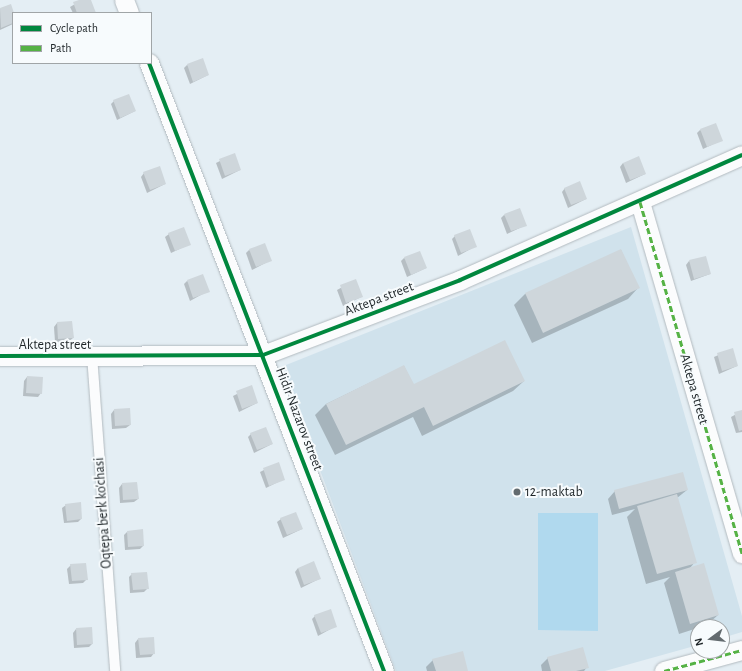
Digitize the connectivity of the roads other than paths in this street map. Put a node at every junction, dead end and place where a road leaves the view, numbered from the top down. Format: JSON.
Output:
{"nodes":[{"id":1,"x":124,"y":0,"type":"edge"},
{"id":2,"x":129,"y":12,"type":"edge"},
{"id":3,"x":149,"y":64,"type":"edge"},
{"id":4,"x":742,"y":155,"type":"edge"},
{"id":5,"x":640,"y":202,"type":"junction"},
{"id":6,"x":263,"y":355,"type":"junction"},
{"id":7,"x":0,"y":356,"type":"edge"},
{"id":8,"x":92,"y":356,"type":"junction"},
{"id":9,"x":742,"y":553,"type":"edge"},
{"id":10,"x":742,"y":650,"type":"edge"},
{"id":11,"x":115,"y":671,"type":"edge"},
{"id":12,"x":384,"y":671,"type":"edge"},
{"id":13,"x":664,"y":671,"type":"edge"}],
"edges":[{"from":1,"to":2,"type":"street"},
{"from":3,"to":6,"type":"street","name":"Hidir Nazarov street"},
{"from":4,"to":5,"type":"street","name":"Aktepa street"},
{"from":5,"to":6,"type":"street","name":"Aktepa street"},
{"from":5,"to":9,"type":"street","name":"Aktepa street"},
{"from":6,"to":8,"type":"street","name":"Aktepa street"},
{"from":6,"to":12,"type":"street","name":"Hidir Nazarov street"},
{"from":7,"to":8,"type":"street","name":"Aktepa street"},
{"from":8,"to":11,"type":"lane","name":"Oqtepa berk ko'chasi"},
{"from":10,"to":13,"type":"street"}]}
